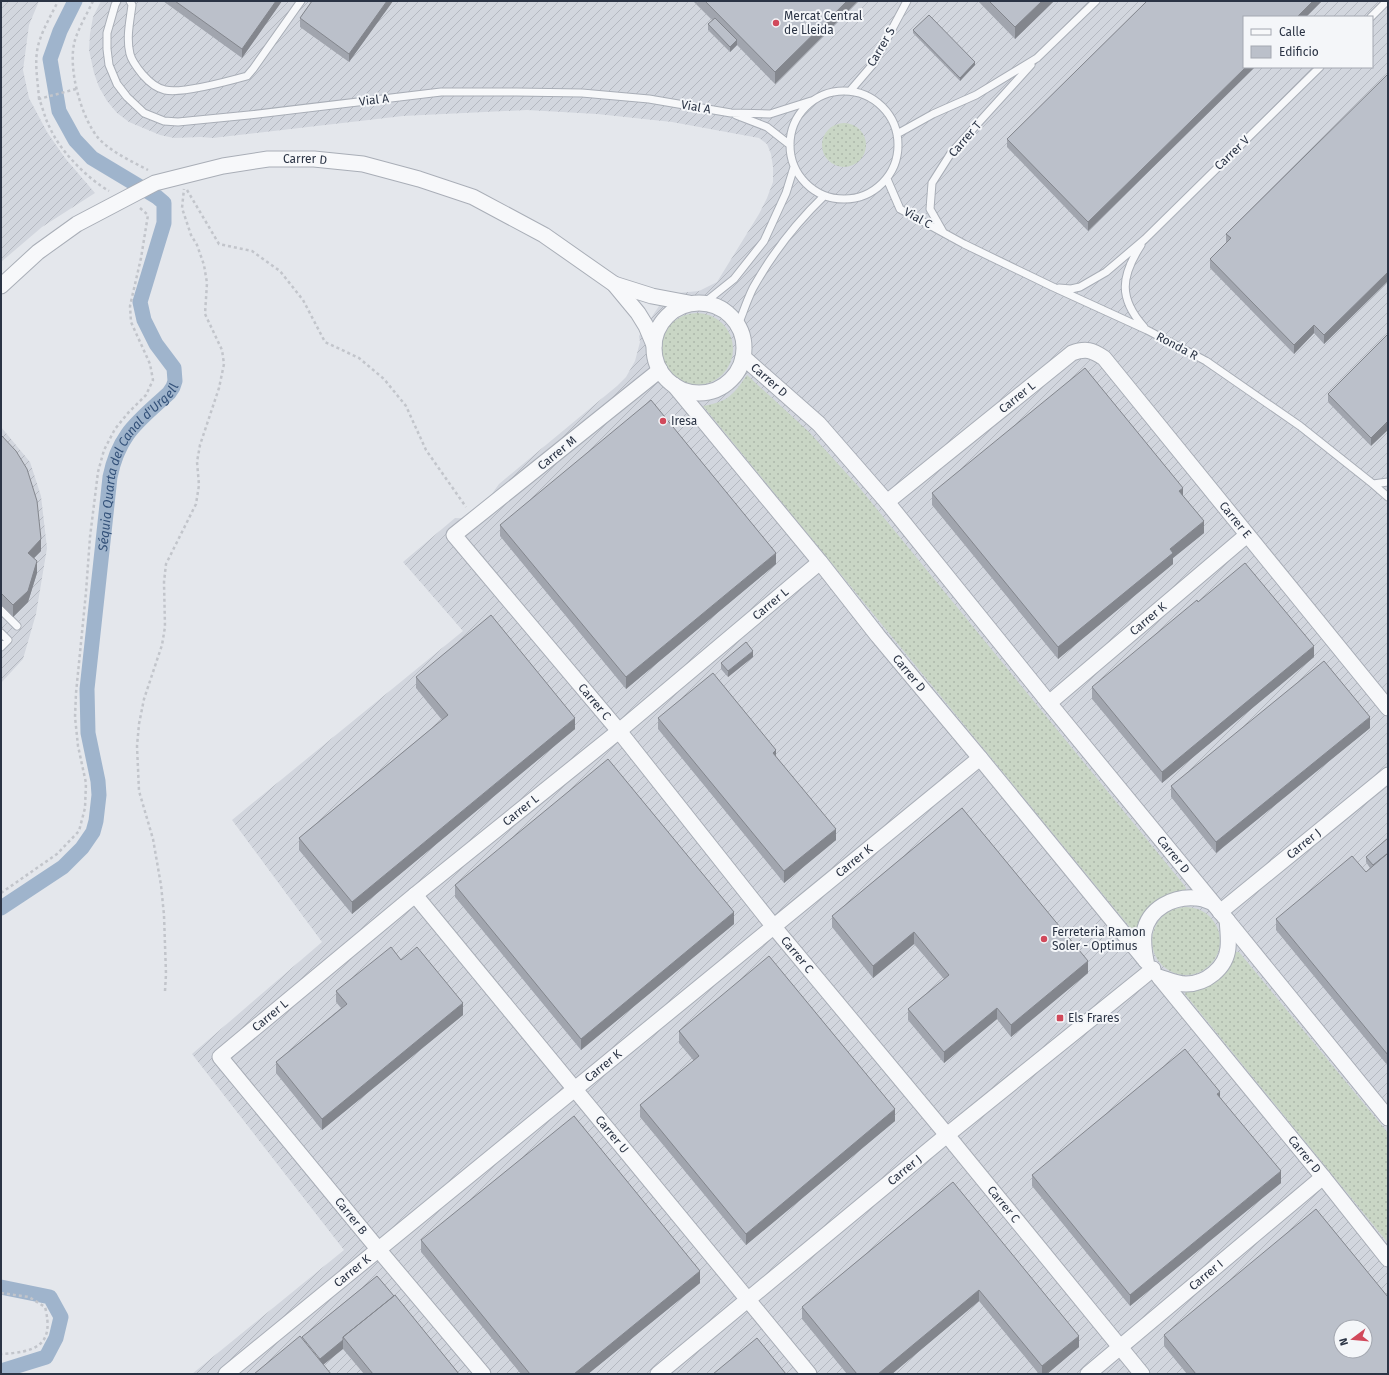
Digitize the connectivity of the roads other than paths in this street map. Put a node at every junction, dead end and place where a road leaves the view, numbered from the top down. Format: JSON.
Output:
{"nodes":[{"id":1,"x":117,"y":1,"type":"edge"},
{"id":2,"x":130,"y":1,"type":"edge"},
{"id":3,"x":301,"y":1,"type":"edge"},
{"id":4,"x":907,"y":1,"type":"edge"},
{"id":5,"x":1096,"y":1,"type":"edge"},
{"id":6,"x":1387,"y":1,"type":"edge"},
{"id":7,"x":1372,"y":16,"type":"edge"},
{"id":8,"x":1037,"y":58,"type":"junction"},
{"id":9,"x":1319,"y":68,"type":"edge"},
{"id":10,"x":850,"y":91,"type":"junction"},
{"id":11,"x":811,"y":101,"type":"junction"},
{"id":12,"x":731,"y":113,"type":"junction"},
{"id":13,"x":898,"y":134,"type":"junction"},
{"id":14,"x":790,"y":145,"type":"junction"},
{"id":15,"x":794,"y":166,"type":"junction"},
{"id":16,"x":887,"y":179,"type":"junction"},
{"id":17,"x":824,"y":196,"type":"junction"},
{"id":18,"x":943,"y":232,"type":"junction"},
{"id":19,"x":1145,"y":238,"type":"junction"},
{"id":20,"x":614,"y":284,"type":"junction"},
{"id":21,"x":1,"y":286,"type":"edge"},
{"id":22,"x":1053,"y":288,"type":"junction"},
{"id":23,"x":697,"y":303,"type":"junction"},
{"id":24,"x":738,"y":325,"type":"junction"},
{"id":25,"x":1147,"y":330,"type":"junction"},
{"id":26,"x":654,"y":345,"type":"junction"},
{"id":27,"x":1072,"y":353,"type":"joint"},
{"id":28,"x":743,"y":357,"type":"junction"},
{"id":29,"x":660,"y":370,"type":"junction"},
{"id":30,"x":674,"y":385,"type":"junction"},
{"id":31,"x":1388,"y":482,"type":"edge"},
{"id":32,"x":1374,"y":484,"type":"junction"},
{"id":33,"x":1388,"y":497,"type":"edge"},
{"id":34,"x":887,"y":502,"type":"junction"},
{"id":35,"x":454,"y":535,"type":"joint"},
{"id":36,"x":1248,"y":535,"type":"junction"},
{"id":37,"x":820,"y":562,"type":"junction"},
{"id":38,"x":1,"y":610,"type":"edge"},
{"id":39,"x":17,"y":626,"type":"dead end"},
{"id":40,"x":1,"y":633,"type":"edge"},
{"id":41,"x":1,"y":646,"type":"edge"},
{"id":42,"x":1049,"y":703,"type":"junction"},
{"id":43,"x":1388,"y":708,"type":"edge"},
{"id":44,"x":619,"y":731,"type":"junction"},
{"id":45,"x":980,"y":758,"type":"junction"},
{"id":46,"x":1388,"y":775,"type":"edge"},
{"id":47,"x":415,"y":895,"type":"junction"},
{"id":48,"x":1219,"y":911,"type":"junction"},
{"id":49,"x":774,"y":927,"type":"junction"},
{"id":50,"x":1153,"y":969,"type":"junction"},
{"id":51,"x":220,"y":1057,"type":"joint"},
{"id":52,"x":575,"y":1089,"type":"junction"},
{"id":53,"x":1388,"y":1118,"type":"edge"},
{"id":54,"x":947,"y":1135,"type":"junction"},
{"id":55,"x":1323,"y":1177,"type":"junction"},
{"id":56,"x":378,"y":1250,"type":"junction"},
{"id":57,"x":1388,"y":1259,"type":"edge"},
{"id":58,"x":748,"y":1300,"type":"junction"},
{"id":59,"x":1120,"y":1348,"type":"junction"},
{"id":60,"x":226,"y":1374,"type":"edge"},
{"id":61,"x":483,"y":1374,"type":"edge"},
{"id":62,"x":658,"y":1374,"type":"edge"},
{"id":63,"x":809,"y":1374,"type":"edge"},
{"id":64,"x":1088,"y":1374,"type":"edge"},
{"id":65,"x":1142,"y":1374,"type":"edge"}],
"edges":[{"from":1,"to":12,"type":"lane","name":"Vial A"},
{"from":2,"to":3,"type":"lane"},
{"from":4,"to":10,"type":"lane","name":"Carrer S"},
{"from":5,"to":8,"type":"lane","name":"Carrer T"},
{"from":6,"to":7,"type":"lane"},
{"from":8,"to":13,"type":"lane","name":"Carrer T"},
{"from":8,"to":18,"type":"lane","name":"Carrer T"},
{"from":9,"to":19,"type":"lane","name":"Carrer V"},
{"from":10,"to":11,"type":"lane"},
{"from":10,"to":13,"type":"lane"},
{"from":11,"to":12,"type":"lane","name":"Vial A"},
{"from":11,"to":14,"type":"lane"},
{"from":12,"to":14,"type":"lane","name":"Vial A"},
{"from":13,"to":16,"type":"lane"},
{"from":14,"to":15,"type":"lane"},
{"from":15,"to":17,"type":"lane"},
{"from":15,"to":23,"type":"lane"},
{"from":16,"to":17,"type":"lane"},
{"from":16,"to":18,"type":"lane","name":"Vial C"},
{"from":17,"to":24,"type":"lane"},
{"from":18,"to":22,"type":"lane","name":"Ronda R"},
{"from":19,"to":22,"type":"lane","name":"Carrer V"},
{"from":19,"to":25,"type":"lane","name":"Carrer V"},
{"from":20,"to":21,"type":"street","name":"Carrer D"},
{"from":20,"to":23,"type":"street","name":"Carrer D"},
{"from":20,"to":26,"type":"street","name":"Carrer D"},
{"from":22,"to":25,"type":"lane","name":"Ronda R"},
{"from":23,"to":24,"type":"street"},
{"from":23,"to":26,"type":"street"},
{"from":24,"to":28,"type":"street"},
{"from":25,"to":32,"type":"lane","name":"Ronda R"},
{"from":26,"to":29,"type":"street"},
{"from":27,"to":34,"type":"street","name":"Carrer L"},
{"from":27,"to":36,"type":"street","name":"Carrer E"},
{"from":28,"to":30,"type":"street"},
{"from":28,"to":34,"type":"street","name":"Carrer D"},
{"from":29,"to":30,"type":"street"},
{"from":29,"to":35,"type":"street","name":"Carrer M"},
{"from":30,"to":37,"type":"street","name":"Carrer D"},
{"from":31,"to":32,"type":"lane"},
{"from":32,"to":33,"type":"lane","name":"Ronda R"},
{"from":34,"to":42,"type":"street","name":"Carrer D"},
{"from":35,"to":44,"type":"street","name":"Carrer C"},
{"from":36,"to":42,"type":"street","name":"Carrer K"},
{"from":36,"to":43,"type":"street","name":"Carrer E"},
{"from":37,"to":44,"type":"street","name":"Carrer L"},
{"from":37,"to":45,"type":"street","name":"Carrer D"},
{"from":38,"to":39,"type":"lane"},
{"from":40,"to":41,"type":"lane"},
{"from":42,"to":48,"type":"street","name":"Carrer D"},
{"from":44,"to":47,"type":"street","name":"Carrer L"},
{"from":44,"to":49,"type":"street","name":"Carrer C"},
{"from":45,"to":49,"type":"street","name":"Carrer K"},
{"from":45,"to":50,"type":"street","name":"Carrer D"},
{"from":46,"to":48,"type":"street","name":"Carrer J"},
{"from":47,"to":51,"type":"street","name":"Carrer L"},
{"from":47,"to":52,"type":"street","name":"Carrer U"},
{"from":48,"to":50,"type":"street"},
{"from":48,"to":50,"type":"street"},
{"from":48,"to":53,"type":"street","name":"Carrer D"},
{"from":49,"to":52,"type":"street","name":"Carrer K"},
{"from":49,"to":54,"type":"street","name":"Carrer C"},
{"from":50,"to":54,"type":"street","name":"Carrer J"},
{"from":50,"to":55,"type":"street","name":"Carrer D"},
{"from":51,"to":56,"type":"street","name":"Carrer B"},
{"from":52,"to":56,"type":"street","name":"Carrer K"},
{"from":52,"to":58,"type":"street","name":"Carrer U"},
{"from":54,"to":58,"type":"street","name":"Carrer J"},
{"from":54,"to":59,"type":"street","name":"Carrer C"},
{"from":55,"to":57,"type":"street","name":"Carrer D"},
{"from":55,"to":59,"type":"street","name":"Carrer I"},
{"from":56,"to":60,"type":"street","name":"Carrer K"},
{"from":56,"to":61,"type":"street","name":"Carrer B"},
{"from":58,"to":62,"type":"street","name":"Carrer J"},
{"from":58,"to":63,"type":"street","name":"Carrer U"},
{"from":59,"to":64,"type":"street","name":"Carrer I"},
{"from":59,"to":65,"type":"street","name":"Carrer C"}]}
